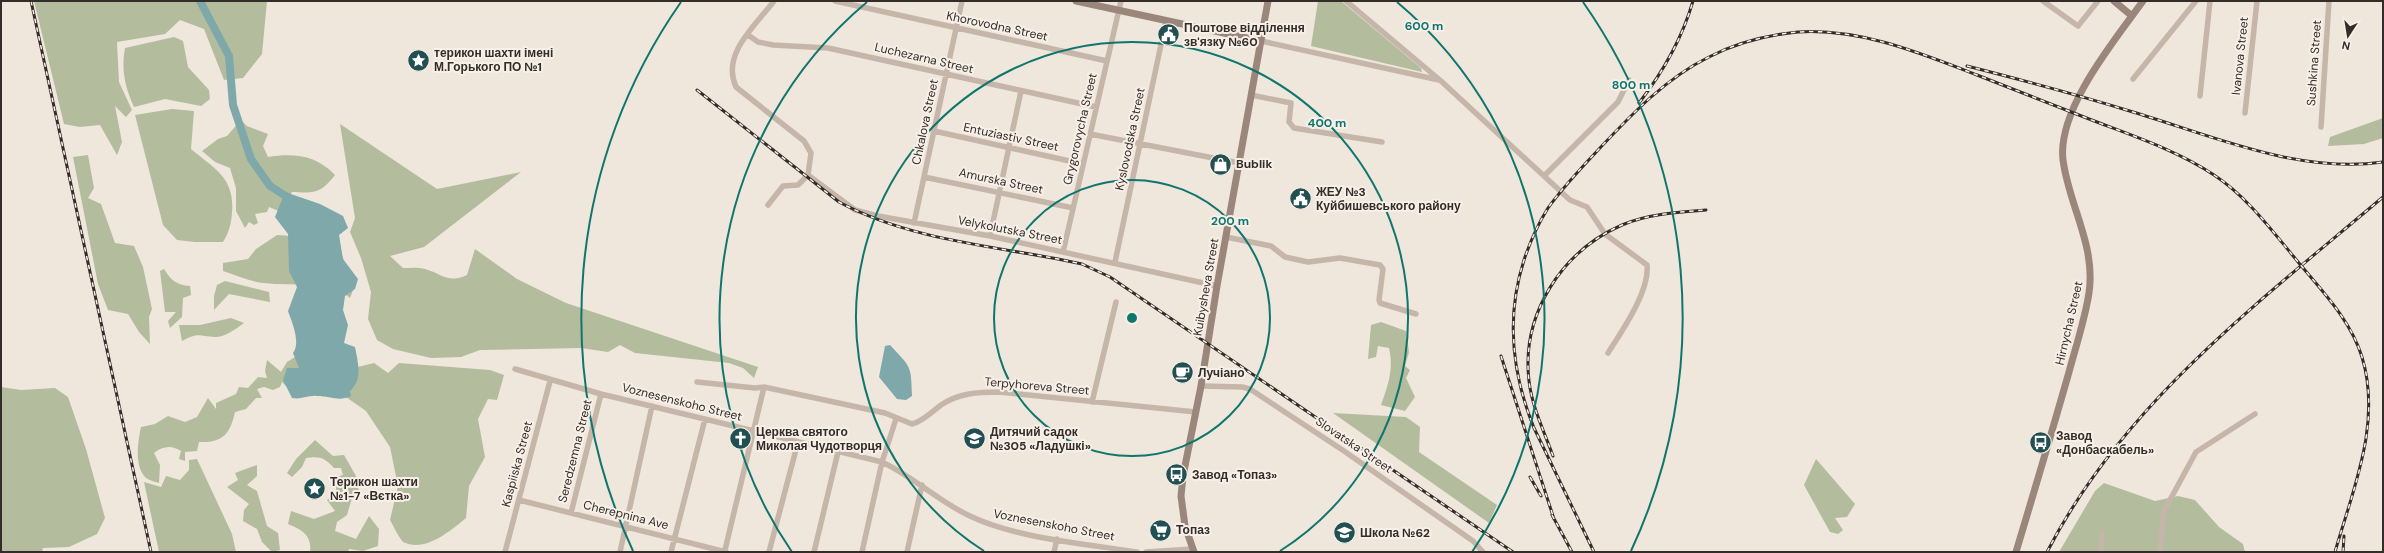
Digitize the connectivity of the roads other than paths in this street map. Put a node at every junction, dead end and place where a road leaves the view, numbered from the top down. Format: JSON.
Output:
{"nodes":[{"id":1,"x":774,"y":1,"type":"edge"},
{"id":2,"x":835,"y":1,"type":"edge"},
{"id":3,"x":962,"y":1,"type":"edge"},
{"id":4,"x":1076,"y":1,"type":"edge"},
{"id":5,"x":1121,"y":1,"type":"edge"},
{"id":6,"x":1268,"y":1,"type":"edge"},
{"id":7,"x":1346,"y":1,"type":"edge"},
{"id":8,"x":2043,"y":1,"type":"edge"},
{"id":9,"x":2098,"y":1,"type":"edge"},
{"id":10,"x":2114,"y":1,"type":"edge"},
{"id":11,"x":2143,"y":1,"type":"edge"},
{"id":12,"x":2196,"y":1,"type":"edge"},
{"id":13,"x":2210,"y":1,"type":"edge"},
{"id":14,"x":2257,"y":1,"type":"edge"},
{"id":15,"x":2329,"y":1,"type":"edge"},
{"id":16,"x":1118,"y":10,"type":"junction"},
{"id":17,"x":2132,"y":16,"type":"junction"},
{"id":18,"x":1166,"y":21,"type":"junction"},
{"id":19,"x":956,"y":28,"type":"junction"},
{"id":20,"x":748,"y":35,"type":"junction"},
{"id":21,"x":1261,"y":42,"type":"junction"},
{"id":22,"x":1107,"y":61,"type":"junction"},
{"id":23,"x":946,"y":75,"type":"junction"},
{"id":24,"x":2133,"y":79,"type":"dead end"},
{"id":25,"x":1629,"y":80,"type":"dead end"},
{"id":26,"x":1441,"y":81,"type":"junction"},
{"id":27,"x":1021,"y":91,"type":"junction"},
{"id":28,"x":1251,"y":95,"type":"junction"},
{"id":29,"x":2200,"y":96,"type":"dead end"},
{"id":30,"x":1096,"y":107,"type":"junction"},
{"id":31,"x":2245,"y":113,"type":"dead end"},
{"id":32,"x":2321,"y":127,"type":"dead end"},
{"id":33,"x":934,"y":131,"type":"junction"},
{"id":34,"x":1090,"y":134,"type":"junction"},
{"id":35,"x":1382,"y":142,"type":"dead end"},
{"id":36,"x":1141,"y":144,"type":"junction"},
{"id":37,"x":1009,"y":148,"type":"junction"},
{"id":38,"x":1239,"y":163,"type":"junction"},
{"id":39,"x":1083,"y":164,"type":"junction"},
{"id":40,"x":808,"y":175,"type":"junction"},
{"id":41,"x":1544,"y":176,"type":"junction"},
{"id":42,"x":924,"y":177,"type":"junction"},
{"id":43,"x":999,"y":192,"type":"junction"},
{"id":44,"x":768,"y":205,"type":"dead end"},
{"id":45,"x":1073,"y":208,"type":"junction"},
{"id":46,"x":914,"y":224,"type":"junction"},
{"id":47,"x":990,"y":236,"type":"junction"},
{"id":48,"x":1226,"y":237,"type":"junction"},
{"id":49,"x":1063,"y":252,"type":"junction"},
{"id":50,"x":1115,"y":262,"type":"junction"},
{"id":51,"x":1217,"y":286,"type":"junction"},
{"id":52,"x":1116,"y":302,"type":"dead end"},
{"id":53,"x":1416,"y":314,"type":"dead end"},
{"id":54,"x":1608,"y":353,"type":"dead end"},
{"id":55,"x":515,"y":370,"type":"dead end"},
{"id":56,"x":550,"y":381,"type":"junction"},
{"id":57,"x":697,"y":382,"type":"dead end"},
{"id":58,"x":1201,"y":386,"type":"junction"},
{"id":59,"x":764,"y":388,"type":"junction"},
{"id":60,"x":601,"y":394,"type":"junction"},
{"id":61,"x":1092,"y":402,"type":"junction"},
{"id":62,"x":652,"y":406,"type":"junction"},
{"id":63,"x":1196,"y":412,"type":"junction"},
{"id":64,"x":2255,"y":414,"type":"dead end"},
{"id":65,"x":705,"y":419,"type":"junction"},
{"id":66,"x":896,"y":419,"type":"junction"},
{"id":67,"x":754,"y":431,"type":"junction"},
{"id":68,"x":798,"y":442,"type":"junction"},
{"id":69,"x":838,"y":452,"type":"junction"},
{"id":70,"x":882,"y":462,"type":"junction"},
{"id":71,"x":922,"y":485,"type":"junction"},
{"id":72,"x":519,"y":500,"type":"junction"},
{"id":73,"x":571,"y":513,"type":"junction"},
{"id":74,"x":625,"y":527,"type":"junction"},
{"id":75,"x":2102,"y":533,"type":"dead end"},
{"id":76,"x":674,"y":538,"type":"junction"},
{"id":77,"x":1057,"y":539,"type":"junction"},
{"id":78,"x":1193,"y":550,"type":"edge"},
{"id":79,"x":726,"y":551,"type":"edge"},
{"id":80,"x":505,"y":552,"type":"edge"},
{"id":81,"x":620,"y":552,"type":"edge"},
{"id":82,"x":671,"y":552,"type":"edge"},
{"id":83,"x":769,"y":552,"type":"edge"},
{"id":84,"x":814,"y":552,"type":"edge"},
{"id":85,"x":862,"y":552,"type":"edge"},
{"id":86,"x":907,"y":552,"type":"edge"},
{"id":87,"x":1054,"y":552,"type":"edge"},
{"id":88,"x":1137,"y":552,"type":"edge"},
{"id":89,"x":1146,"y":552,"type":"edge"},
{"id":90,"x":1483,"y":552,"type":"edge"},
{"id":91,"x":2016,"y":552,"type":"edge"},
{"id":92,"x":2100,"y":552,"type":"edge"},
{"id":93,"x":2160,"y":552,"type":"edge"}],
"edges":[{"from":1,"to":20,"type":"street"},
{"from":2,"to":19,"type":"street","name":"Khorovodna Street"},
{"from":3,"to":19,"type":"street","name":"Chkalova Street"},
{"from":4,"to":16,"type":"main road"},
{"from":5,"to":16,"type":"street","name":"Grygorovycha Street"},
{"from":6,"to":21,"type":"main road","name":"Kuibysheva Street"},
{"from":7,"to":26,"type":"street"},
{"from":8,"to":9,"type":"street"},
{"from":10,"to":17,"type":"main road"},
{"from":11,"to":17,"type":"main road","name":"Hirnycha Street"},
{"from":12,"to":24,"type":"street"},
{"from":13,"to":29,"type":"street"},
{"from":14,"to":31,"type":"street","name":"Ivanova Street"},
{"from":15,"to":32,"type":"street","name":"Sushkina Street"},
{"from":16,"to":18,"type":"main road"},
{"from":16,"to":22,"type":"street","name":"Grygorovycha Street"},
{"from":17,"to":91,"type":"main road","name":"Hirnycha Street"},
{"from":18,"to":21,"type":"main road"},
{"from":18,"to":36,"type":"street","name":"Kyslovodska Street"},
{"from":19,"to":22,"type":"street","name":"Khorovodna Street"},
{"from":19,"to":23,"type":"street","name":"Chkalova Street"},
{"from":20,"to":23,"type":"street","name":"Luchezarna Street"},
{"from":20,"to":40,"type":"street"},
{"from":21,"to":26,"type":"street"},
{"from":21,"to":28,"type":"main road","name":"Kuibysheva Street"},
{"from":22,"to":30,"type":"street","name":"Grygorovycha Street"},
{"from":23,"to":27,"type":"street","name":"Luchezarna Street"},
{"from":23,"to":33,"type":"street","name":"Chkalova Street"},
{"from":25,"to":41,"type":"street"},
{"from":26,"to":41,"type":"street"},
{"from":27,"to":30,"type":"street","name":"Luchezarna Street"},
{"from":27,"to":37,"type":"street"},
{"from":28,"to":35,"type":"street"},
{"from":28,"to":38,"type":"main road","name":"Kuibysheva Street"},
{"from":30,"to":34,"type":"street","name":"Grygorovycha Street"},
{"from":33,"to":37,"type":"street","name":"Entuziastiv Street"},
{"from":33,"to":42,"type":"street","name":"Chkalova Street"},
{"from":34,"to":36,"type":"street"},
{"from":34,"to":39,"type":"street","name":"Grygorovycha Street"},
{"from":36,"to":38,"type":"street"},
{"from":36,"to":50,"type":"street","name":"Kyslovodska Street"},
{"from":37,"to":39,"type":"street","name":"Entuziastiv Street"},
{"from":37,"to":43,"type":"street"},
{"from":38,"to":48,"type":"main road","name":"Kuibysheva Street"},
{"from":39,"to":45,"type":"street","name":"Grygorovycha Street"},
{"from":40,"to":44,"type":"street"},
{"from":40,"to":46,"type":"street","name":"Velykolutska Street"},
{"from":41,"to":54,"type":"street"},
{"from":42,"to":43,"type":"street","name":"Amurska Street"},
{"from":42,"to":46,"type":"street","name":"Chkalova Street"},
{"from":43,"to":45,"type":"street","name":"Amurska Street"},
{"from":43,"to":47,"type":"street"},
{"from":45,"to":49,"type":"street","name":"Grygorovycha Street"},
{"from":46,"to":47,"type":"street","name":"Velykolutska Street"},
{"from":47,"to":49,"type":"street","name":"Velykolutska Street"},
{"from":48,"to":51,"type":"main road","name":"Kuibysheva Street"},
{"from":48,"to":53,"type":"street"},
{"from":49,"to":50,"type":"street","name":"Velykolutska Street"},
{"from":50,"to":51,"type":"street","name":"Velykolutska Street"},
{"from":51,"to":58,"type":"main road","name":"Kuibysheva Street"},
{"from":52,"to":61,"type":"street"},
{"from":55,"to":56,"type":"street","name":"Voznesenskoho Street"},
{"from":56,"to":60,"type":"street","name":"Voznesenskoho Street"},
{"from":56,"to":72,"type":"street","name":"Kaspiiska Street"},
{"from":57,"to":59,"type":"street","name":"Terpyhoreva Street"},
{"from":58,"to":63,"type":"main road","name":"Kuibysheva Street"},
{"from":58,"to":90,"type":"street","name":"Slovatska Street"},
{"from":59,"to":66,"type":"street","name":"Terpyhoreva Street"},
{"from":59,"to":67,"type":"street"},
{"from":60,"to":62,"type":"street","name":"Voznesenskoho Street"},
{"from":60,"to":73,"type":"street","name":"Seredzemna Street"},
{"from":61,"to":63,"type":"street","name":"Terpyhoreva Street"},
{"from":61,"to":66,"type":"street","name":"Terpyhoreva Street"},
{"from":62,"to":65,"type":"street","name":"Voznesenskoho Street"},
{"from":62,"to":74,"type":"street"},
{"from":63,"to":78,"type":"main road","name":"Kuibysheva Street"},
{"from":64,"to":93,"type":"street"},
{"from":65,"to":67,"type":"street","name":"Voznesenskoho Street"},
{"from":65,"to":76,"type":"street"},
{"from":66,"to":70,"type":"street"},
{"from":67,"to":68,"type":"street","name":"Voznesenskoho Street"},
{"from":67,"to":79,"type":"street"},
{"from":68,"to":69,"type":"street","name":"Voznesenskoho Street"},
{"from":68,"to":83,"type":"street"},
{"from":69,"to":70,"type":"street","name":"Voznesenskoho Street"},
{"from":69,"to":84,"type":"street"},
{"from":70,"to":71,"type":"street","name":"Voznesenskoho Street"},
{"from":70,"to":85,"type":"street"},
{"from":71,"to":77,"type":"street","name":"Voznesenskoho Street"},
{"from":71,"to":86,"type":"street"},
{"from":72,"to":73,"type":"street","name":"Cherepnina Ave"},
{"from":72,"to":80,"type":"street","name":"Kaspiiska Street"},
{"from":73,"to":74,"type":"street","name":"Cherepnina Ave"},
{"from":74,"to":76,"type":"street","name":"Cherepnina Ave"},
{"from":74,"to":81,"type":"street"},
{"from":75,"to":92,"type":"street"},
{"from":76,"to":79,"type":"street","name":"Cherepnina Ave"},
{"from":76,"to":82,"type":"street"},
{"from":77,"to":87,"type":"street"},
{"from":77,"to":88,"type":"street","name":"Voznesenskoho Street"},
{"from":78,"to":89,"type":"street"}]}
